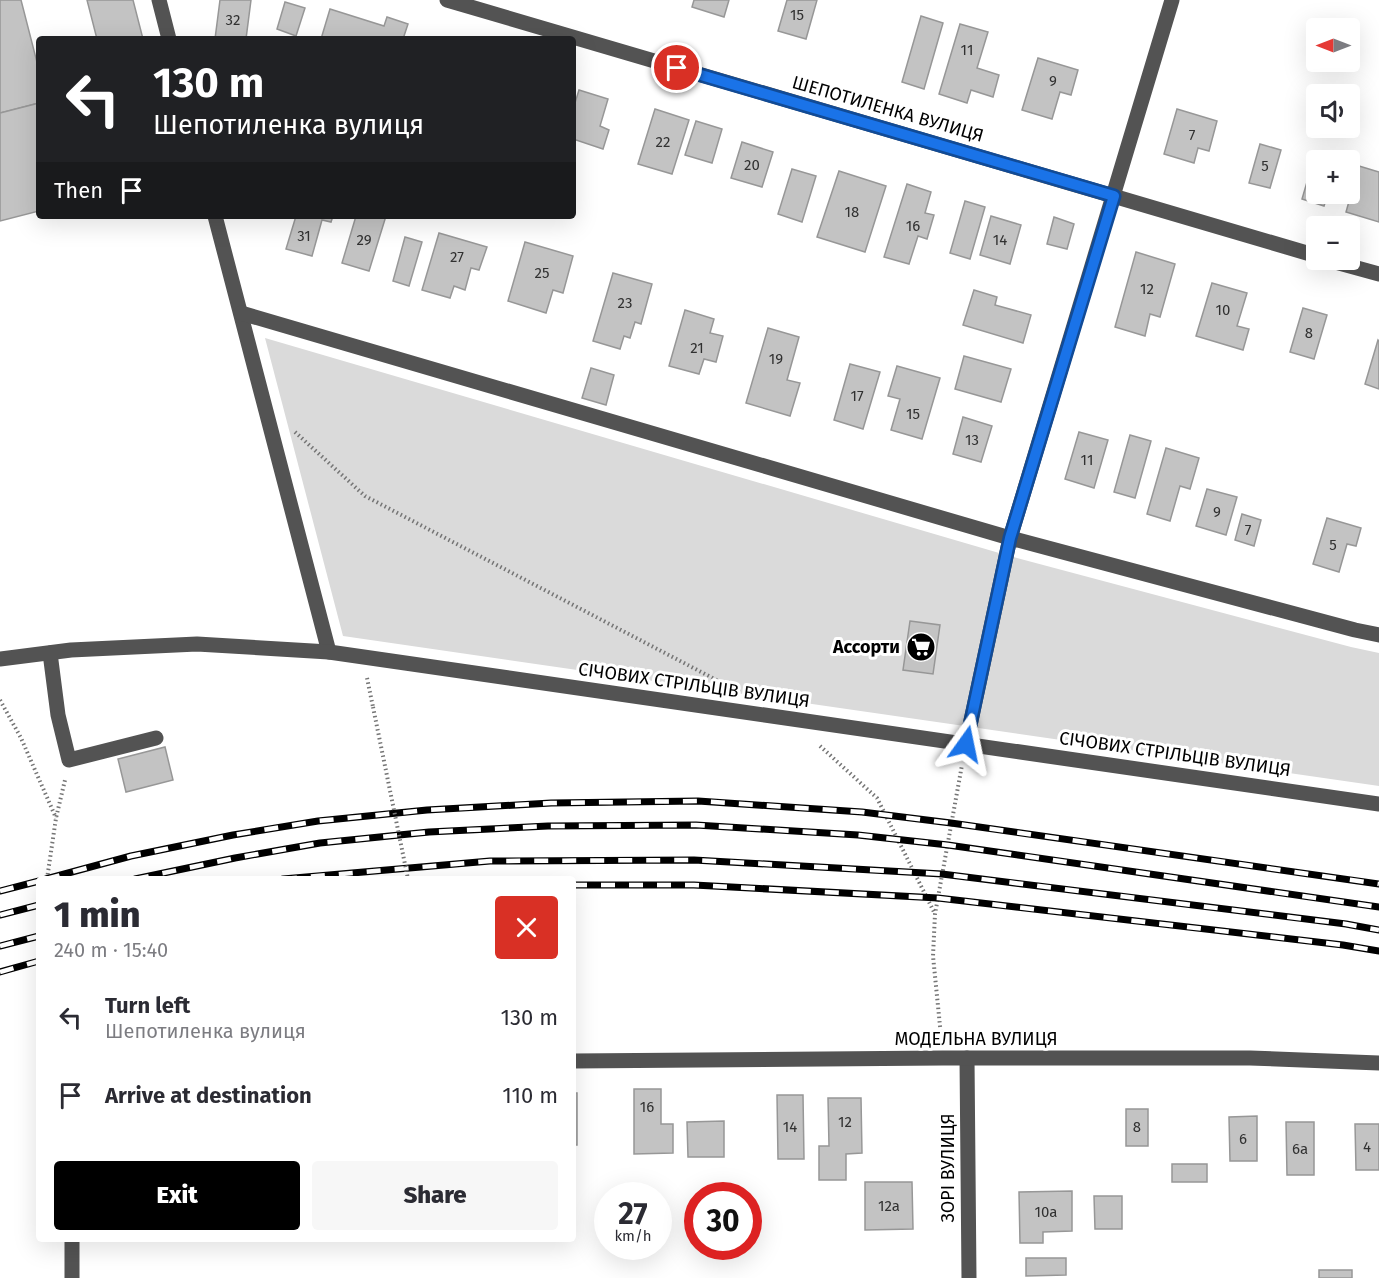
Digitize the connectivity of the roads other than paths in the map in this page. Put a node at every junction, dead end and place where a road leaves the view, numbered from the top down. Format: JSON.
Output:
{"nodes":[{"id":1,"x":159,"y":0,"type":"edge"},
{"id":2,"x":447,"y":0,"type":"edge"},
{"id":3,"x":1172,"y":0,"type":"edge"},
{"id":4,"x":168,"y":36,"type":"edge"},
{"id":5,"x":570,"y":36,"type":"edge"},
{"id":6,"x":576,"y":38,"type":"edge"},
{"id":7,"x":1114,"y":196,"type":"junction"},
{"id":8,"x":216,"y":219,"type":"edge"},
{"id":9,"x":1306,"y":253,"type":"edge"},
{"id":10,"x":1360,"y":269,"type":"edge"},
{"id":11,"x":1379,"y":274,"type":"edge"},
{"id":12,"x":241,"y":313,"type":"junction"},
{"id":13,"x":1010,"y":538,"type":"junction"},
{"id":14,"x":1379,"y":635,"type":"edge"},
{"id":15,"x":329,"y":652,"type":"junction"},
{"id":16,"x":50,"y":653,"type":"junction"},
{"id":17,"x":0,"y":659,"type":"edge"},
{"id":18,"x":156,"y":738,"type":"dead end"},
{"id":19,"x":966,"y":744,"type":"junction"},
{"id":20,"x":1379,"y":804,"type":"edge"},
{"id":21,"x":967,"y":1058,"type":"junction"},
{"id":22,"x":576,"y":1061,"type":"edge"},
{"id":23,"x":1379,"y":1063,"type":"edge"},
{"id":24,"x":72,"y":1242,"type":"edge"},
{"id":25,"x":72,"y":1278,"type":"edge"},
{"id":26,"x":969,"y":1278,"type":"edge"}],
"edges":[{"from":1,"to":4,"type":"street"},
{"from":2,"to":5,"type":"street","name":"ШЕПОТИЛЕНКА ВУЛИЦЯ"},
{"from":3,"to":7,"type":"street"},
{"from":6,"to":7,"type":"street","name":"ШЕПОТИЛЕНКА ВУЛИЦЯ"},
{"from":7,"to":9,"type":"street","name":"ШЕПОТИЛЕНКА ВУЛИЦЯ"},
{"from":7,"to":13,"type":"street"},
{"from":8,"to":12,"type":"street"},
{"from":10,"to":11,"type":"street"},
{"from":12,"to":13,"type":"street"},
{"from":12,"to":15,"type":"street"},
{"from":13,"to":14,"type":"street"},
{"from":13,"to":19,"type":"street"},
{"from":15,"to":16,"type":"street","name":"СІЧОВИХ СТРІЛЬЦІВ ВУЛИЦЯ"},
{"from":15,"to":19,"type":"street","name":"СІЧОВИХ СТРІЛЬЦІВ ВУЛИЦЯ"},
{"from":16,"to":17,"type":"street","name":"СІЧОВИХ СТРІЛЬЦІВ ВУЛИЦЯ"},
{"from":16,"to":18,"type":"street"},
{"from":19,"to":20,"type":"street","name":"СІЧОВИХ СТРІЛЬЦІВ ВУЛИЦЯ"},
{"from":21,"to":22,"type":"street","name":"МОДЕЛЬНА ВУЛИЦЯ"},
{"from":21,"to":23,"type":"street","name":"МОДЕЛЬНА ВУЛИЦЯ"},
{"from":21,"to":26,"type":"street","name":"ЗОРІ ВУЛИЦЯ"},
{"from":24,"to":25,"type":"street"}]}
